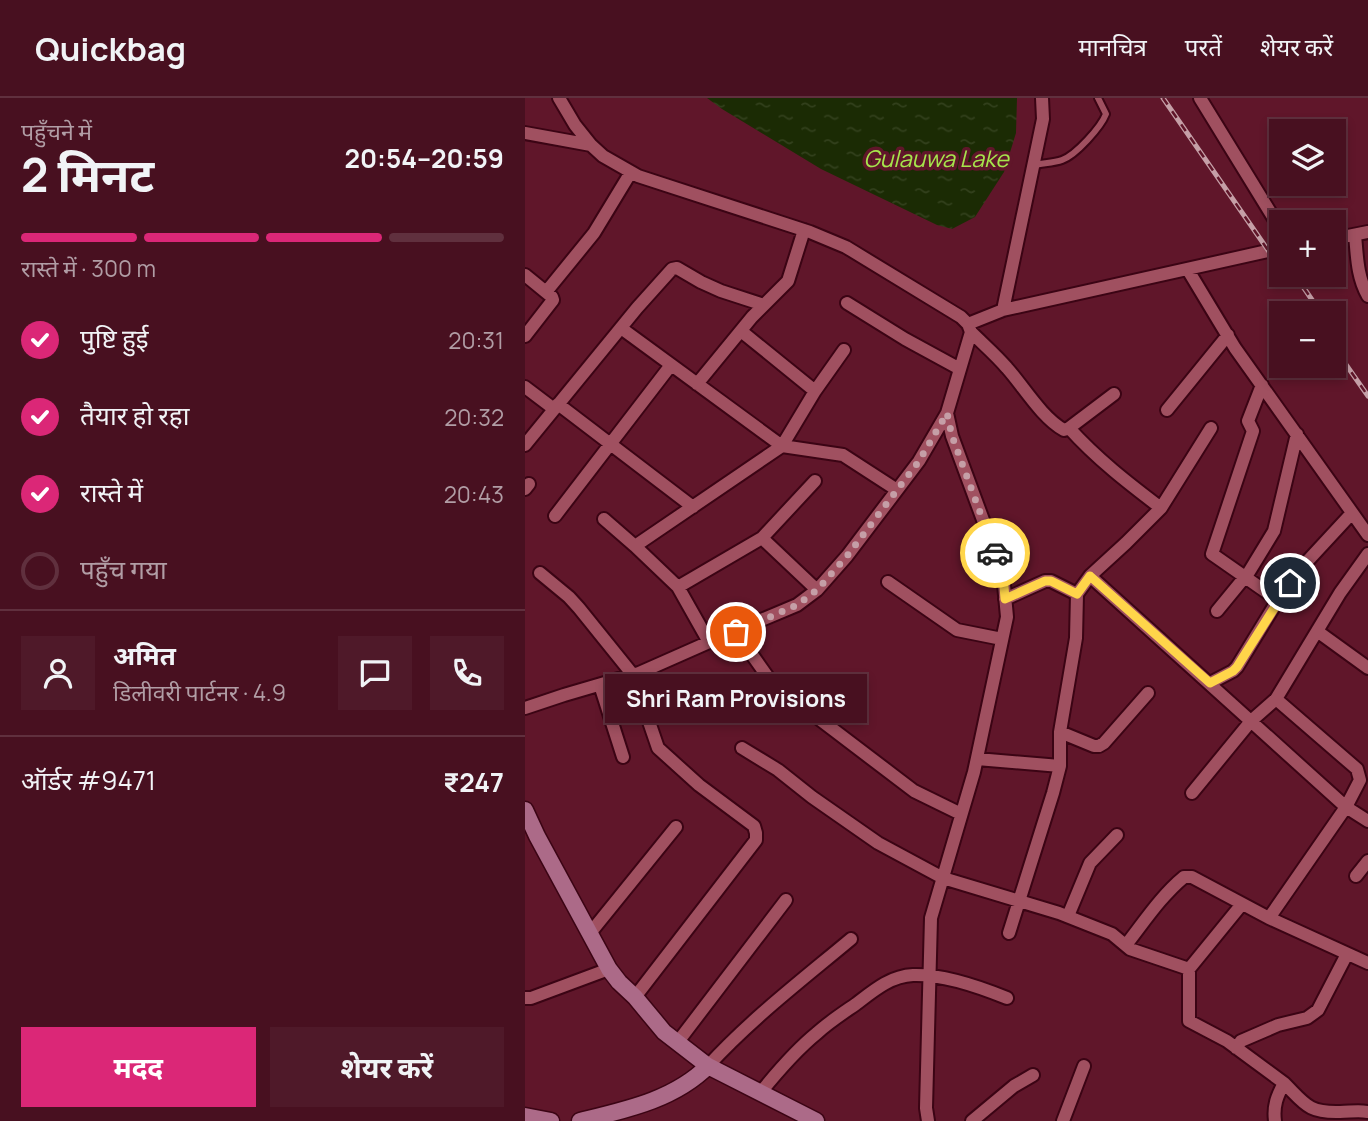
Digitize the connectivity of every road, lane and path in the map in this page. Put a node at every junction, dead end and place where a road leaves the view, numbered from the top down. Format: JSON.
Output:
{"nodes":[{"id":1,"x":559,"y":98,"type":"edge"},
{"id":2,"x":1042,"y":98,"type":"edge"},
{"id":3,"x":1098,"y":98,"type":"edge"},
{"id":4,"x":1200,"y":98,"type":"edge"},
{"id":5,"x":525,"y":133,"type":"edge"},
{"id":6,"x":591,"y":145,"type":"junction"},
{"id":7,"x":1034,"y":164,"type":"junction"},
{"id":8,"x":631,"y":172,"type":"junction"},
{"id":9,"x":1269,"y":210,"type":"edge"},
{"id":10,"x":804,"y":230,"type":"junction"},
{"id":11,"x":1361,"y":234,"type":"edge"},
{"id":12,"x":1269,"y":251,"type":"edge"},
{"id":13,"x":1188,"y":270,"type":"junction"},
{"id":14,"x":525,"y":275,"type":"edge"},
{"id":15,"x":545,"y":292,"type":"junction"},
{"id":16,"x":1368,"y":296,"type":"edge"},
{"id":17,"x":847,"y":303,"type":"dead end"},
{"id":18,"x":764,"y":305,"type":"junction"},
{"id":19,"x":1003,"y":310,"type":"junction"},
{"id":20,"x":621,"y":328,"type":"junction"},
{"id":21,"x":970,"y":328,"type":"junction"},
{"id":22,"x":741,"y":331,"type":"junction"},
{"id":23,"x":1228,"y":335,"type":"junction"},
{"id":24,"x":525,"y":336,"type":"edge"},
{"id":25,"x":844,"y":350,"type":"dead end"},
{"id":26,"x":671,"y":365,"type":"junction"},
{"id":27,"x":960,"y":369,"type":"junction"},
{"id":28,"x":697,"y":384,"type":"junction"},
{"id":29,"x":1262,"y":385,"type":"junction"},
{"id":30,"x":525,"y":387,"type":"edge"},
{"id":31,"x":815,"y":391,"type":"junction"},
{"id":32,"x":1114,"y":394,"type":"dead end"},
{"id":33,"x":556,"y":407,"type":"junction"},
{"id":34,"x":1167,"y":410,"type":"dead end"},
{"id":35,"x":947,"y":413,"type":"junction"},
{"id":36,"x":1069,"y":428,"type":"junction"},
{"id":37,"x":1211,"y":428,"type":"dead end"},
{"id":38,"x":1297,"y":434,"type":"junction"},
{"id":39,"x":611,"y":444,"type":"junction"},
{"id":40,"x":525,"y":445,"type":"edge"},
{"id":41,"x":782,"y":446,"type":"junction"},
{"id":42,"x":815,"y":481,"type":"dead end"},
{"id":43,"x":897,"y":490,"type":"junction"},
{"id":44,"x":693,"y":507,"type":"junction"},
{"id":45,"x":1161,"y":508,"type":"junction"},
{"id":46,"x":1352,"y":513,"type":"junction"},
{"id":47,"x":555,"y":516,"type":"dead end"},
{"id":48,"x":604,"y":519,"type":"dead end"},
{"id":49,"x":1368,"y":535,"type":"edge"},
{"id":50,"x":762,"y":538,"type":"junction"},
{"id":51,"x":635,"y":546,"type":"junction"},
{"id":52,"x":1368,"y":554,"type":"edge"},
{"id":53,"x":540,"y":573,"type":"dead end"},
{"id":54,"x":1090,"y":576,"type":"junction"},
{"id":55,"x":1245,"y":577,"type":"junction"},
{"id":56,"x":888,"y":582,"type":"dead end"},
{"id":57,"x":678,"y":587,"type":"junction"},
{"id":58,"x":817,"y":590,"type":"junction"},
{"id":59,"x":1077,"y":594,"type":"junction"},
{"id":60,"x":1005,"y":599,"type":"junction"},
{"id":61,"x":1278,"y":600,"type":"junction"},
{"id":62,"x":1217,"y":611,"type":"dead end"},
{"id":63,"x":1317,"y":631,"type":"junction"},
{"id":64,"x":736,"y":632,"type":"junction"},
{"id":65,"x":1002,"y":639,"type":"junction"},
{"id":66,"x":709,"y":642,"type":"junction"},
{"id":67,"x":1368,"y":668,"type":"edge"},
{"id":68,"x":633,"y":675,"type":"junction"},
{"id":69,"x":1210,"y":683,"type":"junction"},
{"id":70,"x":600,"y":685,"type":"junction"},
{"id":71,"x":1148,"y":693,"type":"dead end"},
{"id":72,"x":1276,"y":699,"type":"junction"},
{"id":73,"x":525,"y":708,"type":"edge"},
{"id":74,"x":1251,"y":721,"type":"junction"},
{"id":75,"x":1060,"y":732,"type":"junction"},
{"id":76,"x":743,"y":748,"type":"dead end"},
{"id":77,"x":624,"y":757,"type":"dead end"},
{"id":78,"x":977,"y":759,"type":"junction"},
{"id":79,"x":1060,"y":766,"type":"junction"},
{"id":80,"x":1192,"y":793,"type":"dead end"},
{"id":81,"x":1346,"y":807,"type":"junction"},
{"id":82,"x":961,"y":814,"type":"junction"},
{"id":83,"x":526,"y":817,"type":"edge"},
{"id":84,"x":1368,"y":821,"type":"edge"},
{"id":85,"x":675,"y":827,"type":"dead end"},
{"id":86,"x":1117,"y":835,"type":"dead end"},
{"id":87,"x":1368,"y":860,"type":"edge"},
{"id":88,"x":1356,"y":876,"type":"dead end"},
{"id":89,"x":943,"y":878,"type":"junction"},
{"id":90,"x":786,"y":900,"type":"dead end"},
{"id":91,"x":1019,"y":901,"type":"junction"},
{"id":92,"x":1242,"y":904,"type":"junction"},
{"id":93,"x":1067,"y":916,"type":"junction"},
{"id":94,"x":1269,"y":918,"type":"junction"},
{"id":95,"x":591,"y":932,"type":"junction"},
{"id":96,"x":1009,"y":933,"type":"dead end"},
{"id":97,"x":851,"y":939,"type":"dead end"},
{"id":98,"x":1126,"y":945,"type":"junction"},
{"id":99,"x":1347,"y":954,"type":"junction"},
{"id":100,"x":1368,"y":963,"type":"edge"},
{"id":101,"x":609,"y":969,"type":"junction"},
{"id":102,"x":1189,"y":969,"type":"junction"},
{"id":103,"x":931,"y":977,"type":"junction"},
{"id":104,"x":635,"y":997,"type":"junction"},
{"id":105,"x":525,"y":998,"type":"edge"},
{"id":106,"x":1007,"y":999,"type":"dead end"},
{"id":107,"x":677,"y":1043,"type":"junction"},
{"id":108,"x":1236,"y":1048,"type":"junction"},
{"id":109,"x":708,"y":1066,"type":"junction"},
{"id":110,"x":1084,"y":1066,"type":"dead end"},
{"id":111,"x":1033,"y":1076,"type":"dead end"},
{"id":112,"x":1284,"y":1083,"type":"junction"},
{"id":113,"x":761,"y":1092,"type":"junction"},
{"id":114,"x":1368,"y":1112,"type":"edge"},
{"id":115,"x":525,"y":1116,"type":"edge"},
{"id":116,"x":551,"y":1121,"type":"edge"},
{"id":117,"x":580,"y":1121,"type":"edge"},
{"id":118,"x":816,"y":1121,"type":"edge"},
{"id":119,"x":927,"y":1121,"type":"edge"},
{"id":120,"x":972,"y":1121,"type":"edge"},
{"id":121,"x":1063,"y":1121,"type":"edge"},
{"id":122,"x":1275,"y":1121,"type":"edge"}],
"edges":[{"from":1,"to":6,"type":"street"},
{"from":2,"to":7,"type":"street"},
{"from":3,"to":7,"type":"lane"},
{"from":4,"to":9,"type":"street"},
{"from":5,"to":6,"type":"street"},
{"from":6,"to":8,"type":"street"},
{"from":7,"to":19,"type":"street"},
{"from":8,"to":10,"type":"street"},
{"from":8,"to":15,"type":"street"},
{"from":10,"to":18,"type":"street"},
{"from":10,"to":21,"type":"street"},
{"from":11,"to":16,"type":"street"},
{"from":12,"to":13,"type":"street"},
{"from":13,"to":19,"type":"street"},
{"from":13,"to":23,"type":"street"},
{"from":14,"to":15,"type":"street"},
{"from":15,"to":24,"type":"street"},
{"from":17,"to":27,"type":"street"},
{"from":18,"to":20,"type":"street"},
{"from":18,"to":22,"type":"street"},
{"from":19,"to":21,"type":"street"},
{"from":20,"to":26,"type":"street"},
{"from":20,"to":33,"type":"street"},
{"from":21,"to":27,"type":"street"},
{"from":21,"to":36,"type":"street"},
{"from":22,"to":28,"type":"street"},
{"from":22,"to":31,"type":"street"},
{"from":23,"to":29,"type":"street"},
{"from":23,"to":34,"type":"street"},
{"from":25,"to":31,"type":"street"},
{"from":26,"to":28,"type":"street"},
{"from":26,"to":39,"type":"street"},
{"from":27,"to":35,"type":"street"},
{"from":28,"to":41,"type":"street"},
{"from":29,"to":38,"type":"street"},
{"from":29,"to":55,"type":"street"},
{"from":30,"to":33,"type":"street"},
{"from":31,"to":41,"type":"street"},
{"from":32,"to":36,"type":"street"},
{"from":33,"to":39,"type":"street"},
{"from":33,"to":40,"type":"street"},
{"from":35,"to":43,"type":"street"},
{"from":35,"to":60,"type":"street"},
{"from":36,"to":45,"type":"street"},
{"from":37,"to":45,"type":"street"},
{"from":38,"to":46,"type":"street"},
{"from":38,"to":55,"type":"street"},
{"from":39,"to":44,"type":"street"},
{"from":39,"to":47,"type":"street"},
{"from":41,"to":43,"type":"street"},
{"from":41,"to":44,"type":"street"},
{"from":42,"to":50,"type":"street"},
{"from":43,"to":58,"type":"street"},
{"from":44,"to":51,"type":"street"},
{"from":45,"to":54,"type":"street"},
{"from":46,"to":49,"type":"street"},
{"from":46,"to":61,"type":"street"},
{"from":48,"to":51,"type":"street"},
{"from":50,"to":57,"type":"street"},
{"from":50,"to":58,"type":"street"},
{"from":51,"to":57,"type":"street"},
{"from":52,"to":63,"type":"street"},
{"from":53,"to":68,"type":"street"},
{"from":54,"to":59,"type":"street"},
{"from":54,"to":69,"type":"street"},
{"from":55,"to":61,"type":"street"},
{"from":55,"to":62,"type":"street"},
{"from":56,"to":65,"type":"street"},
{"from":57,"to":66,"type":"street"},
{"from":58,"to":64,"type":"street"},
{"from":59,"to":60,"type":"street"},
{"from":59,"to":75,"type":"street"},
{"from":60,"to":65,"type":"street"},
{"from":61,"to":69,"type":"street"},
{"from":63,"to":67,"type":"street"},
{"from":63,"to":72,"type":"street"},
{"from":64,"to":66,"type":"street"},
{"from":64,"to":82,"type":"street"},
{"from":65,"to":78,"type":"street"},
{"from":66,"to":68,"type":"street"},
{"from":68,"to":70,"type":"street"},
{"from":68,"to":104,"type":"street"},
{"from":69,"to":74,"type":"street"},
{"from":70,"to":73,"type":"street"},
{"from":70,"to":77,"type":"street"},
{"from":71,"to":75,"type":"street"},
{"from":72,"to":74,"type":"street"},
{"from":72,"to":81,"type":"street"},
{"from":74,"to":80,"type":"street"},
{"from":74,"to":81,"type":"street"},
{"from":75,"to":79,"type":"street"},
{"from":76,"to":89,"type":"street"},
{"from":78,"to":79,"type":"street"},
{"from":78,"to":82,"type":"street"},
{"from":79,"to":91,"type":"street"},
{"from":81,"to":84,"type":"street"},
{"from":81,"to":94,"type":"street"},
{"from":82,"to":89,"type":"street"},
{"from":83,"to":95,"type":"street"},
{"from":85,"to":95,"type":"street"},
{"from":86,"to":93,"type":"street"},
{"from":87,"to":88,"type":"street"},
{"from":89,"to":91,"type":"street"},
{"from":89,"to":103,"type":"street"},
{"from":90,"to":107,"type":"street"},
{"from":91,"to":93,"type":"street"},
{"from":91,"to":96,"type":"street"},
{"from":92,"to":94,"type":"street"},
{"from":92,"to":98,"type":"street"},
{"from":92,"to":102,"type":"street"},
{"from":93,"to":98,"type":"street"},
{"from":94,"to":99,"type":"street"},
{"from":95,"to":101,"type":"street"},
{"from":97,"to":109,"type":"street"},
{"from":98,"to":102,"type":"street"},
{"from":99,"to":100,"type":"street"},
{"from":99,"to":108,"type":"street"},
{"from":101,"to":104,"type":"street"},
{"from":101,"to":105,"type":"street"},
{"from":102,"to":108,"type":"street"},
{"from":103,"to":106,"type":"street"},
{"from":103,"to":113,"type":"street"},
{"from":103,"to":119,"type":"street"},
{"from":104,"to":107,"type":"street"},
{"from":107,"to":109,"type":"street"},
{"from":108,"to":112,"type":"street"},
{"from":109,"to":113,"type":"street"},
{"from":109,"to":117,"type":"street"},
{"from":110,"to":121,"type":"street"},
{"from":111,"to":120,"type":"street"},
{"from":112,"to":114,"type":"street"},
{"from":112,"to":122,"type":"street"},
{"from":113,"to":118,"type":"street"},
{"from":115,"to":116,"type":"street"}]}
